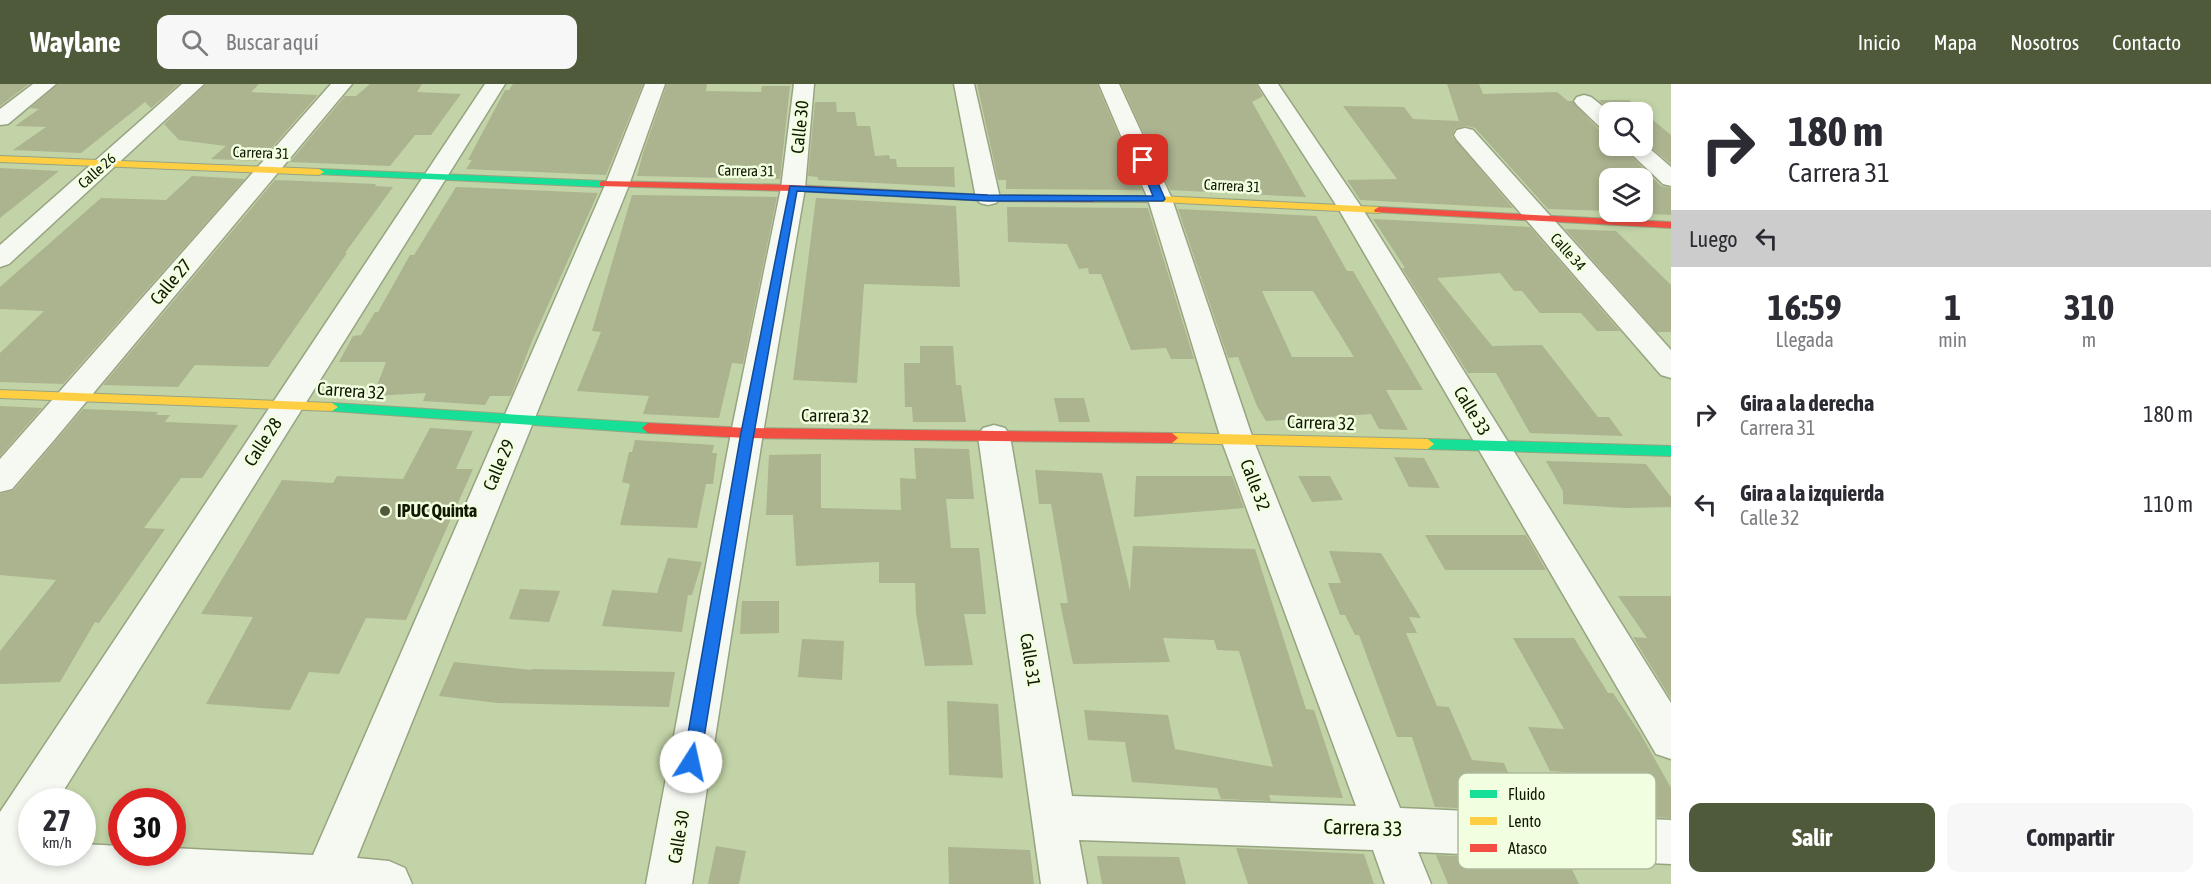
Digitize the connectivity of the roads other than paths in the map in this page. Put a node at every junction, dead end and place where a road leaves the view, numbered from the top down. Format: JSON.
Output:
{"nodes":[{"id":1,"x":46,"y":84,"type":"edge"},
{"id":2,"x":194,"y":84,"type":"edge"},
{"id":3,"x":342,"y":84,"type":"edge"},
{"id":4,"x":495,"y":84,"type":"edge"},
{"id":5,"x":655,"y":84,"type":"edge"},
{"id":6,"x":804,"y":84,"type":"edge"},
{"id":7,"x":964,"y":84,"type":"edge"},
{"id":8,"x":1109,"y":84,"type":"edge"},
{"id":9,"x":1268,"y":84,"type":"edge"},
{"id":10,"x":1584,"y":101,"type":"dead end"},
{"id":11,"x":1599,"y":114,"type":"edge"},
{"id":12,"x":0,"y":119,"type":"edge"},
{"id":13,"x":1465,"y":135,"type":"dead end"},
{"id":14,"x":1645,"y":156,"type":"edge"},
{"id":15,"x":0,"y":159,"type":"edge"},
{"id":16,"x":105,"y":163,"type":"junction"},
{"id":17,"x":266,"y":170,"type":"junction"},
{"id":18,"x":433,"y":177,"type":"junction"},
{"id":19,"x":1671,"y":179,"type":"edge"},
{"id":20,"x":617,"y":185,"type":"junction"},
{"id":21,"x":793,"y":188,"type":"junction"},
{"id":22,"x":988,"y":198,"type":"junction"},
{"id":23,"x":1160,"y":199,"type":"junction"},
{"id":24,"x":1350,"y":208,"type":"junction"},
{"id":25,"x":1538,"y":218,"type":"junction"},
{"id":26,"x":1671,"y":225,"type":"edge"},
{"id":27,"x":0,"y":259,"type":"edge"},
{"id":28,"x":1671,"y":368,"type":"edge"},
{"id":29,"x":0,"y":394,"type":"edge"},
{"id":30,"x":75,"y":397,"type":"junction"},
{"id":31,"x":288,"y":404,"type":"junction"},
{"id":32,"x":518,"y":421,"type":"junction"},
{"id":33,"x":747,"y":433,"type":"junction"},
{"id":34,"x":994,"y":436,"type":"junction"},
{"id":35,"x":1237,"y":439,"type":"junction"},
{"id":36,"x":1493,"y":446,"type":"junction"},
{"id":37,"x":1671,"y":451,"type":"edge"},
{"id":38,"x":0,"y":480,"type":"edge"},
{"id":39,"x":1671,"y":740,"type":"edge"},
{"id":40,"x":41,"y":788,"type":"edge"},
{"id":41,"x":1055,"y":817,"type":"junction"},
{"id":42,"x":18,"y":823,"type":"edge"},
{"id":43,"x":1387,"y":829,"type":"junction"},
{"id":44,"x":1458,"y":832,"type":"edge"},
{"id":45,"x":1656,"y":841,"type":"edge"},
{"id":46,"x":1671,"y":842,"type":"edge"},
{"id":47,"x":0,"y":851,"type":"edge"},
{"id":48,"x":0,"y":864,"type":"edge"},
{"id":49,"x":326,"y":878,"type":"junction"},
{"id":50,"x":670,"y":882,"type":"edge"},
{"id":51,"x":389,"y":884,"type":"edge"},
{"id":52,"x":1064,"y":884,"type":"edge"},
{"id":53,"x":1408,"y":884,"type":"edge"}],
"edges":[{"from":1,"to":12,"type":"street"},
{"from":2,"to":16,"type":"street","name":"Calle 26"},
{"from":3,"to":17,"type":"street","name":"Calle 27"},
{"from":4,"to":18,"type":"street","name":"Calle 28"},
{"from":5,"to":20,"type":"street","name":"Calle 29"},
{"from":6,"to":21,"type":"street","name":"Calle 30"},
{"from":7,"to":22,"type":"street"},
{"from":8,"to":23,"type":"street","name":"Calle 32"},
{"from":9,"to":24,"type":"street","name":"Calle 33"},
{"from":10,"to":11,"type":"street"},
{"from":13,"to":25,"type":"street","name":"Calle 34"},
{"from":14,"to":19,"type":"street"},
{"from":15,"to":16,"type":"street","name":"Carrera 31"},
{"from":16,"to":17,"type":"street","name":"Carrera 31"},
{"from":16,"to":27,"type":"street","name":"Calle 26"},
{"from":17,"to":18,"type":"street","name":"Carrera 31"},
{"from":17,"to":30,"type":"street","name":"Calle 27"},
{"from":18,"to":20,"type":"street","name":"Carrera 31"},
{"from":18,"to":31,"type":"street","name":"Calle 28"},
{"from":20,"to":21,"type":"street","name":"Carrera 31"},
{"from":20,"to":32,"type":"street","name":"Calle 29"},
{"from":21,"to":22,"type":"street","name":"Carrera 31"},
{"from":21,"to":33,"type":"street","name":"Calle 30"},
{"from":22,"to":23,"type":"street","name":"Carrera 31"},
{"from":23,"to":24,"type":"street","name":"Carrera 31"},
{"from":23,"to":35,"type":"street","name":"Calle 32"},
{"from":24,"to":25,"type":"street","name":"Carrera 31"},
{"from":24,"to":36,"type":"street","name":"Calle 33"},
{"from":25,"to":26,"type":"street","name":"Carrera 31"},
{"from":25,"to":28,"type":"street","name":"Calle 34"},
{"from":29,"to":30,"type":"street","name":"Carrera 32"},
{"from":30,"to":31,"type":"street","name":"Carrera 32"},
{"from":30,"to":38,"type":"street","name":"Calle 27"},
{"from":31,"to":32,"type":"street","name":"Carrera 32"},
{"from":31,"to":40,"type":"street","name":"Calle 28"},
{"from":32,"to":33,"type":"street","name":"Carrera 32"},
{"from":32,"to":49,"type":"street","name":"Calle 29"},
{"from":33,"to":34,"type":"street","name":"Carrera 32"},
{"from":33,"to":50,"type":"street","name":"Calle 30"},
{"from":34,"to":35,"type":"street","name":"Carrera 32"},
{"from":34,"to":41,"type":"street","name":"Calle 31"},
{"from":35,"to":36,"type":"street","name":"Carrera 32"},
{"from":35,"to":43,"type":"street","name":"Calle 32"},
{"from":36,"to":37,"type":"street","name":"Carrera 32"},
{"from":36,"to":39,"type":"street","name":"Calle 33"},
{"from":41,"to":43,"type":"street","name":"Carrera 33"},
{"from":41,"to":52,"type":"street","name":"Calle 31"},
{"from":42,"to":47,"type":"street","name":"Calle 28"},
{"from":43,"to":44,"type":"street","name":"Carrera 33"},
{"from":43,"to":53,"type":"street","name":"Calle 32"},
{"from":45,"to":46,"type":"street","name":"Carrera 33"},
{"from":48,"to":49,"type":"street"},
{"from":49,"to":51,"type":"street"}]}
